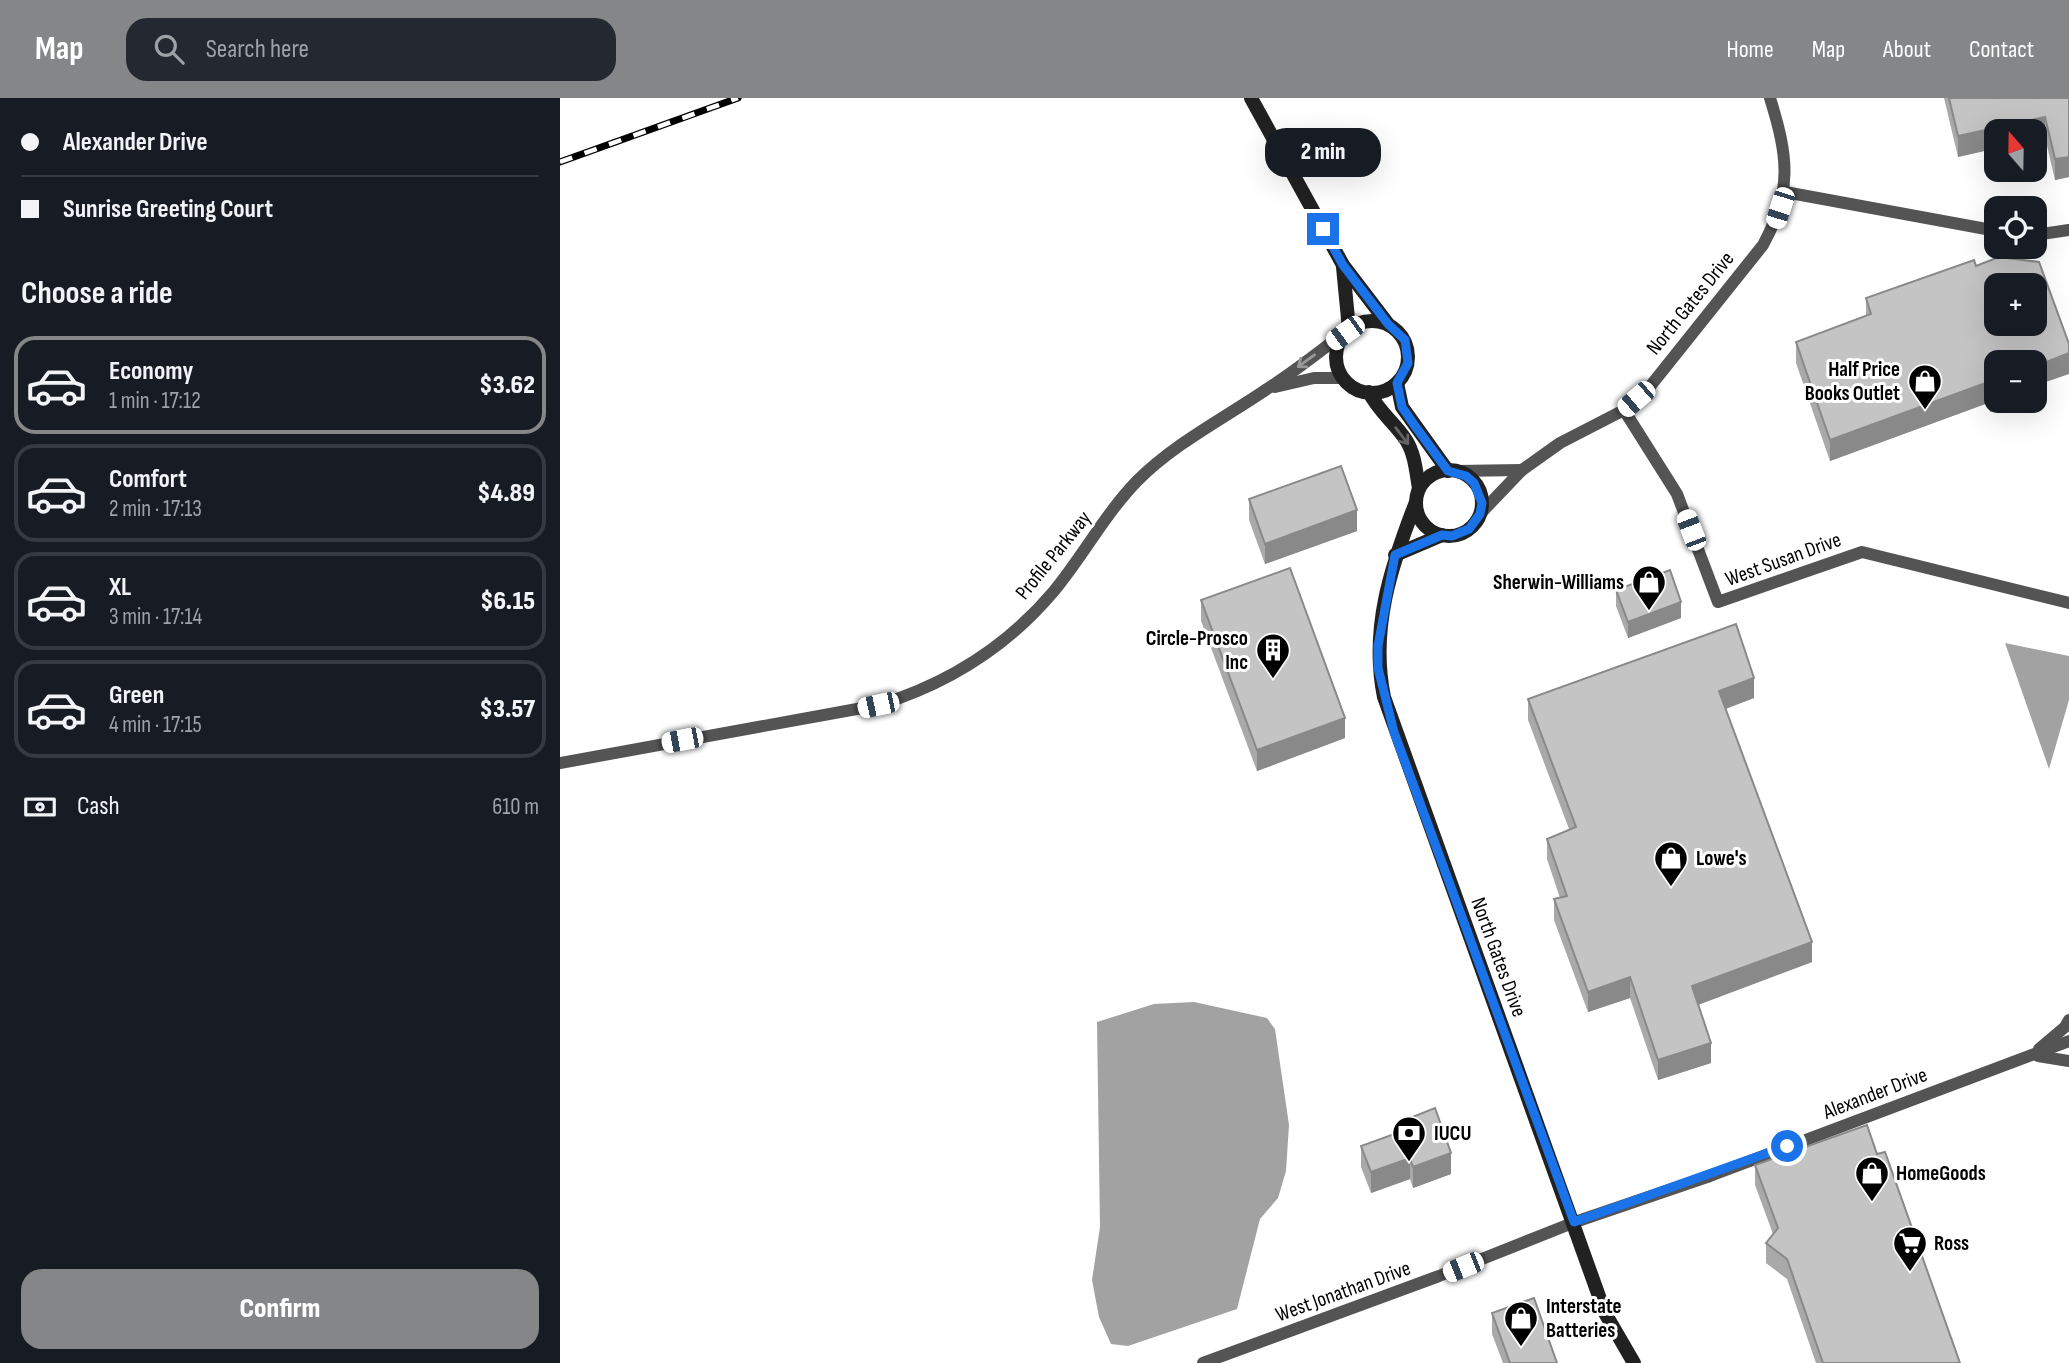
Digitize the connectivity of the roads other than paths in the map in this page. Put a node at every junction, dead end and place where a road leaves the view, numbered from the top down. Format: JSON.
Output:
{"nodes":[{"id":1,"x":1251,"y":98,"type":"edge"},
{"id":2,"x":1770,"y":98,"type":"edge"},
{"id":3,"x":1785,"y":192,"type":"junction"},
{"id":4,"x":1984,"y":229,"type":"edge"},
{"id":5,"x":2069,"y":230,"type":"edge"},
{"id":6,"x":2047,"y":233,"type":"edge"},
{"id":7,"x":1343,"y":265,"type":"junction"},
{"id":8,"x":1388,"y":324,"type":"junction"},
{"id":9,"x":1347,"y":331,"type":"junction"},
{"id":10,"x":1343,"y":378,"type":"junction"},
{"id":11,"x":1397,"y":383,"type":"junction"},
{"id":12,"x":1268,"y":389,"type":"junction"},
{"id":13,"x":1368,"y":392,"type":"junction"},
{"id":14,"x":1624,"y":410,"type":"junction"},
{"id":15,"x":1522,"y":470,"type":"junction"},
{"id":16,"x":1452,"y":471,"type":"junction"},
{"id":17,"x":1418,"y":495,"type":"junction"},
{"id":18,"x":1480,"y":514,"type":"junction"},
{"id":19,"x":1442,"y":535,"type":"junction"},
{"id":20,"x":1395,"y":555,"type":"junction"},
{"id":21,"x":2069,"y":603,"type":"edge"},
{"id":22,"x":560,"y":763,"type":"edge"},
{"id":23,"x":2069,"y":1020,"type":"edge"},
{"id":24,"x":2069,"y":1041,"type":"edge"},
{"id":25,"x":2030,"y":1056,"type":"junction"},
{"id":26,"x":2069,"y":1061,"type":"edge"},
{"id":27,"x":1574,"y":1222,"type":"junction"},
{"id":28,"x":1203,"y":1363,"type":"edge"},
{"id":29,"x":1634,"y":1363,"type":"edge"}],
"edges":[{"from":1,"to":7,"type":"street"},
{"from":2,"to":3,"type":"street","name":"North Gates Drive"},
{"from":3,"to":4,"type":"street"},
{"from":3,"to":14,"type":"street","name":"North Gates Drive"},
{"from":5,"to":6,"type":"street"},
{"from":7,"to":8,"type":"street"},
{"from":7,"to":9,"type":"street"},
{"from":8,"to":9,"type":"street"},
{"from":8,"to":11,"type":"street"},
{"from":9,"to":10,"type":"street"},
{"from":9,"to":12,"type":"street","name":"Profile Parkway","one_way":true},
{"from":10,"to":12,"type":"street","name":"Profile Parkway"},
{"from":10,"to":13,"type":"street"},
{"from":11,"to":13,"type":"street"},
{"from":11,"to":16,"type":"street"},
{"from":12,"to":22,"type":"street","name":"Profile Parkway"},
{"from":13,"to":17,"type":"street","one_way":true},
{"from":14,"to":15,"type":"street","name":"North Gates Drive"},
{"from":14,"to":21,"type":"street","name":"West Susan Drive"},
{"from":15,"to":16,"type":"street"},
{"from":15,"to":18,"type":"street","name":"North Gates Drive"},
{"from":16,"to":17,"type":"street"},
{"from":16,"to":18,"type":"street"},
{"from":17,"to":19,"type":"street"},
{"from":17,"to":20,"type":"street","name":"North Gates Drive"},
{"from":18,"to":19,"type":"street"},
{"from":19,"to":20,"type":"street"},
{"from":20,"to":27,"type":"street","name":"North Gates Drive"},
{"from":23,"to":25,"type":"street","name":"Alexander Drive"},
{"from":24,"to":25,"type":"street","name":"Alexander Drive"},
{"from":25,"to":26,"type":"street","name":"Alexander Drive"},
{"from":25,"to":27,"type":"street","name":"Alexander Drive"},
{"from":27,"to":28,"type":"street","name":"West Jonathan Drive"},
{"from":27,"to":29,"type":"street","name":"North Gates Drive"}]}
